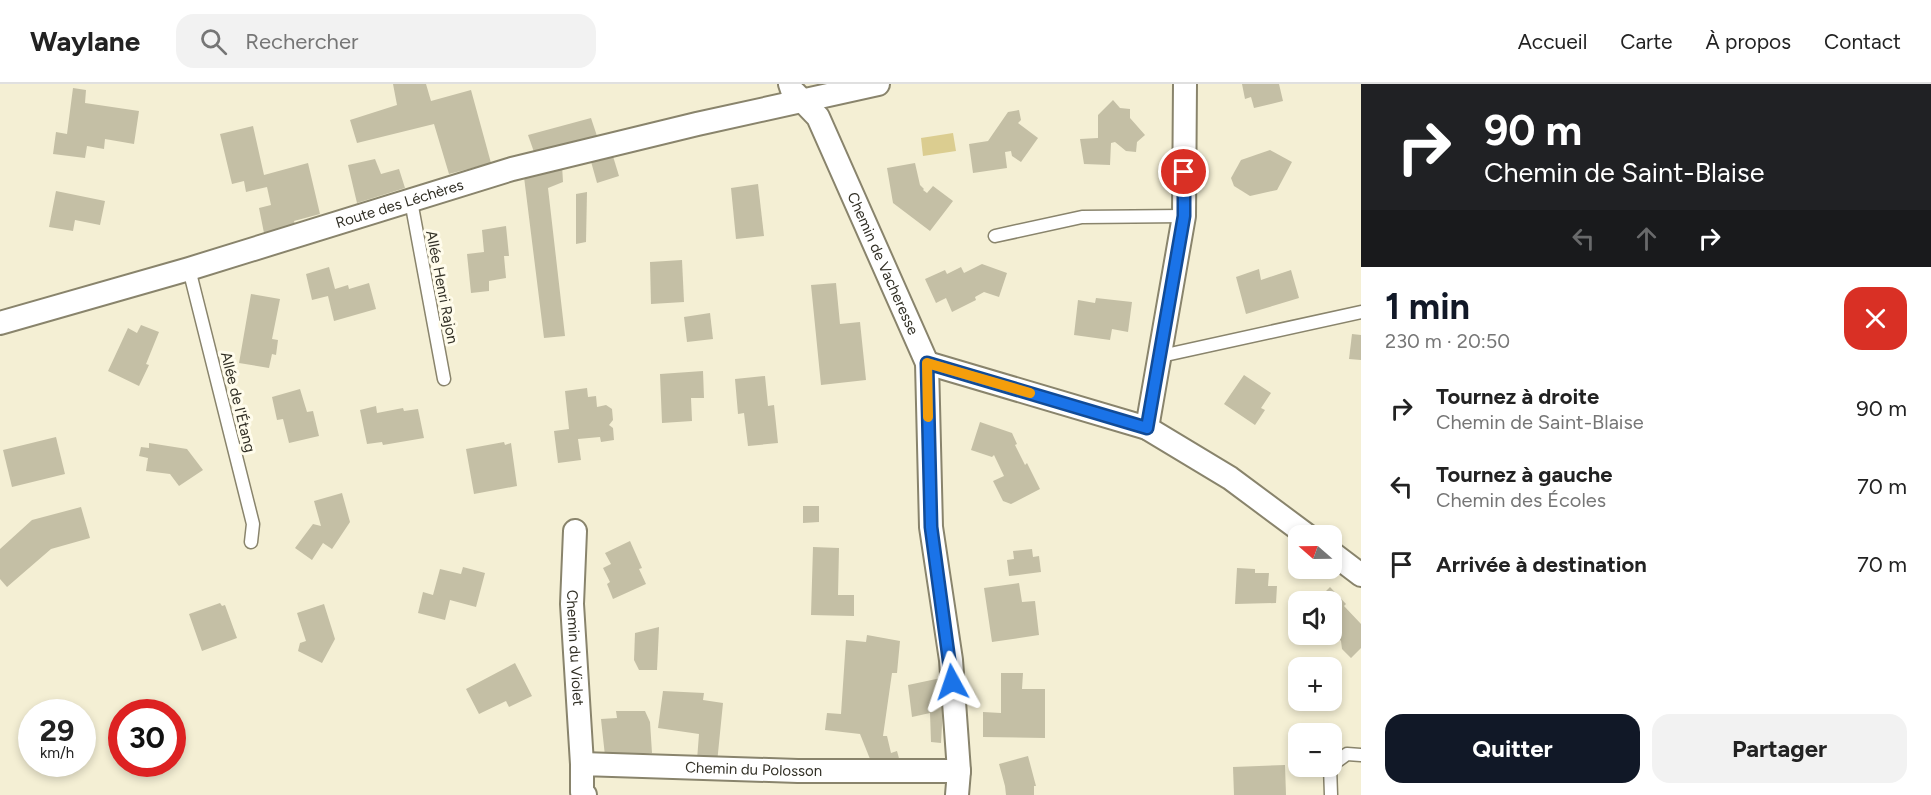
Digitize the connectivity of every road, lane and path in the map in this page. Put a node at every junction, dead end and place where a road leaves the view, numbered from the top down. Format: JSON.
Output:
{"nodes":[{"id":1,"x":878,"y":84,"type":"edge"},
{"id":2,"x":1185,"y":84,"type":"edge"},
{"id":3,"x":796,"y":93,"type":"edge"},
{"id":4,"x":411,"y":201,"type":"junction"},
{"id":5,"x":1184,"y":216,"type":"junction"},
{"id":6,"x":995,"y":236,"type":"dead end"},
{"id":7,"x":189,"y":269,"type":"junction"},
{"id":8,"x":1361,"y":312,"type":"edge"},
{"id":9,"x":0,"y":323,"type":"edge"},
{"id":10,"x":1161,"y":356,"type":"junction"},
{"id":11,"x":927,"y":363,"type":"junction"},
{"id":12,"x":444,"y":379,"type":"dead end"},
{"id":13,"x":1147,"y":428,"type":"junction"},
{"id":14,"x":1293,"y":525,"type":"edge"},
{"id":15,"x":575,"y":531,"type":"dead end"},
{"id":16,"x":251,"y":542,"type":"dead end"},
{"id":17,"x":1342,"y":559,"type":"edge"},
{"id":18,"x":1360,"y":571,"type":"edge"},
{"id":19,"x":1361,"y":755,"type":"edge"},
{"id":20,"x":1342,"y":758,"type":"edge"},
{"id":21,"x":582,"y":764,"type":"junction"},
{"id":22,"x":958,"y":771,"type":"junction"},
{"id":23,"x":1331,"y":777,"type":"edge"},
{"id":24,"x":585,"y":795,"type":"edge"},
{"id":25,"x":957,"y":795,"type":"edge"},
{"id":26,"x":1331,"y":795,"type":"edge"}],
"edges":[{"from":1,"to":3,"type":"street","name":"Route des Léchères"},
{"from":2,"to":5,"type":"street"},
{"from":3,"to":4,"type":"street","name":"Route des Léchères"},
{"from":3,"to":11,"type":"street","name":"Chemin de Vacheresse"},
{"from":4,"to":7,"type":"street","name":"Route des Léchères"},
{"from":4,"to":12,"type":"lane","name":"Allée Henri Rajon"},
{"from":5,"to":6,"type":"lane"},
{"from":5,"to":10,"type":"street"},
{"from":7,"to":9,"type":"street","name":"Route des Léchères"},
{"from":7,"to":16,"type":"lane","name":"Allée de l'Étang"},
{"from":8,"to":10,"type":"lane"},
{"from":10,"to":13,"type":"street"},
{"from":11,"to":13,"type":"street"},
{"from":11,"to":22,"type":"street","name":"Chemin de Vacheresse"},
{"from":13,"to":14,"type":"street"},
{"from":15,"to":21,"type":"street","name":"Chemin du Violet"},
{"from":17,"to":18,"type":"street"},
{"from":19,"to":20,"type":"lane"},
{"from":21,"to":22,"type":"street","name":"Chemin du Polosson"},
{"from":21,"to":24,"type":"street"},
{"from":22,"to":25,"type":"street","name":"Chemin de Vacheresse"},
{"from":23,"to":26,"type":"lane"}]}
